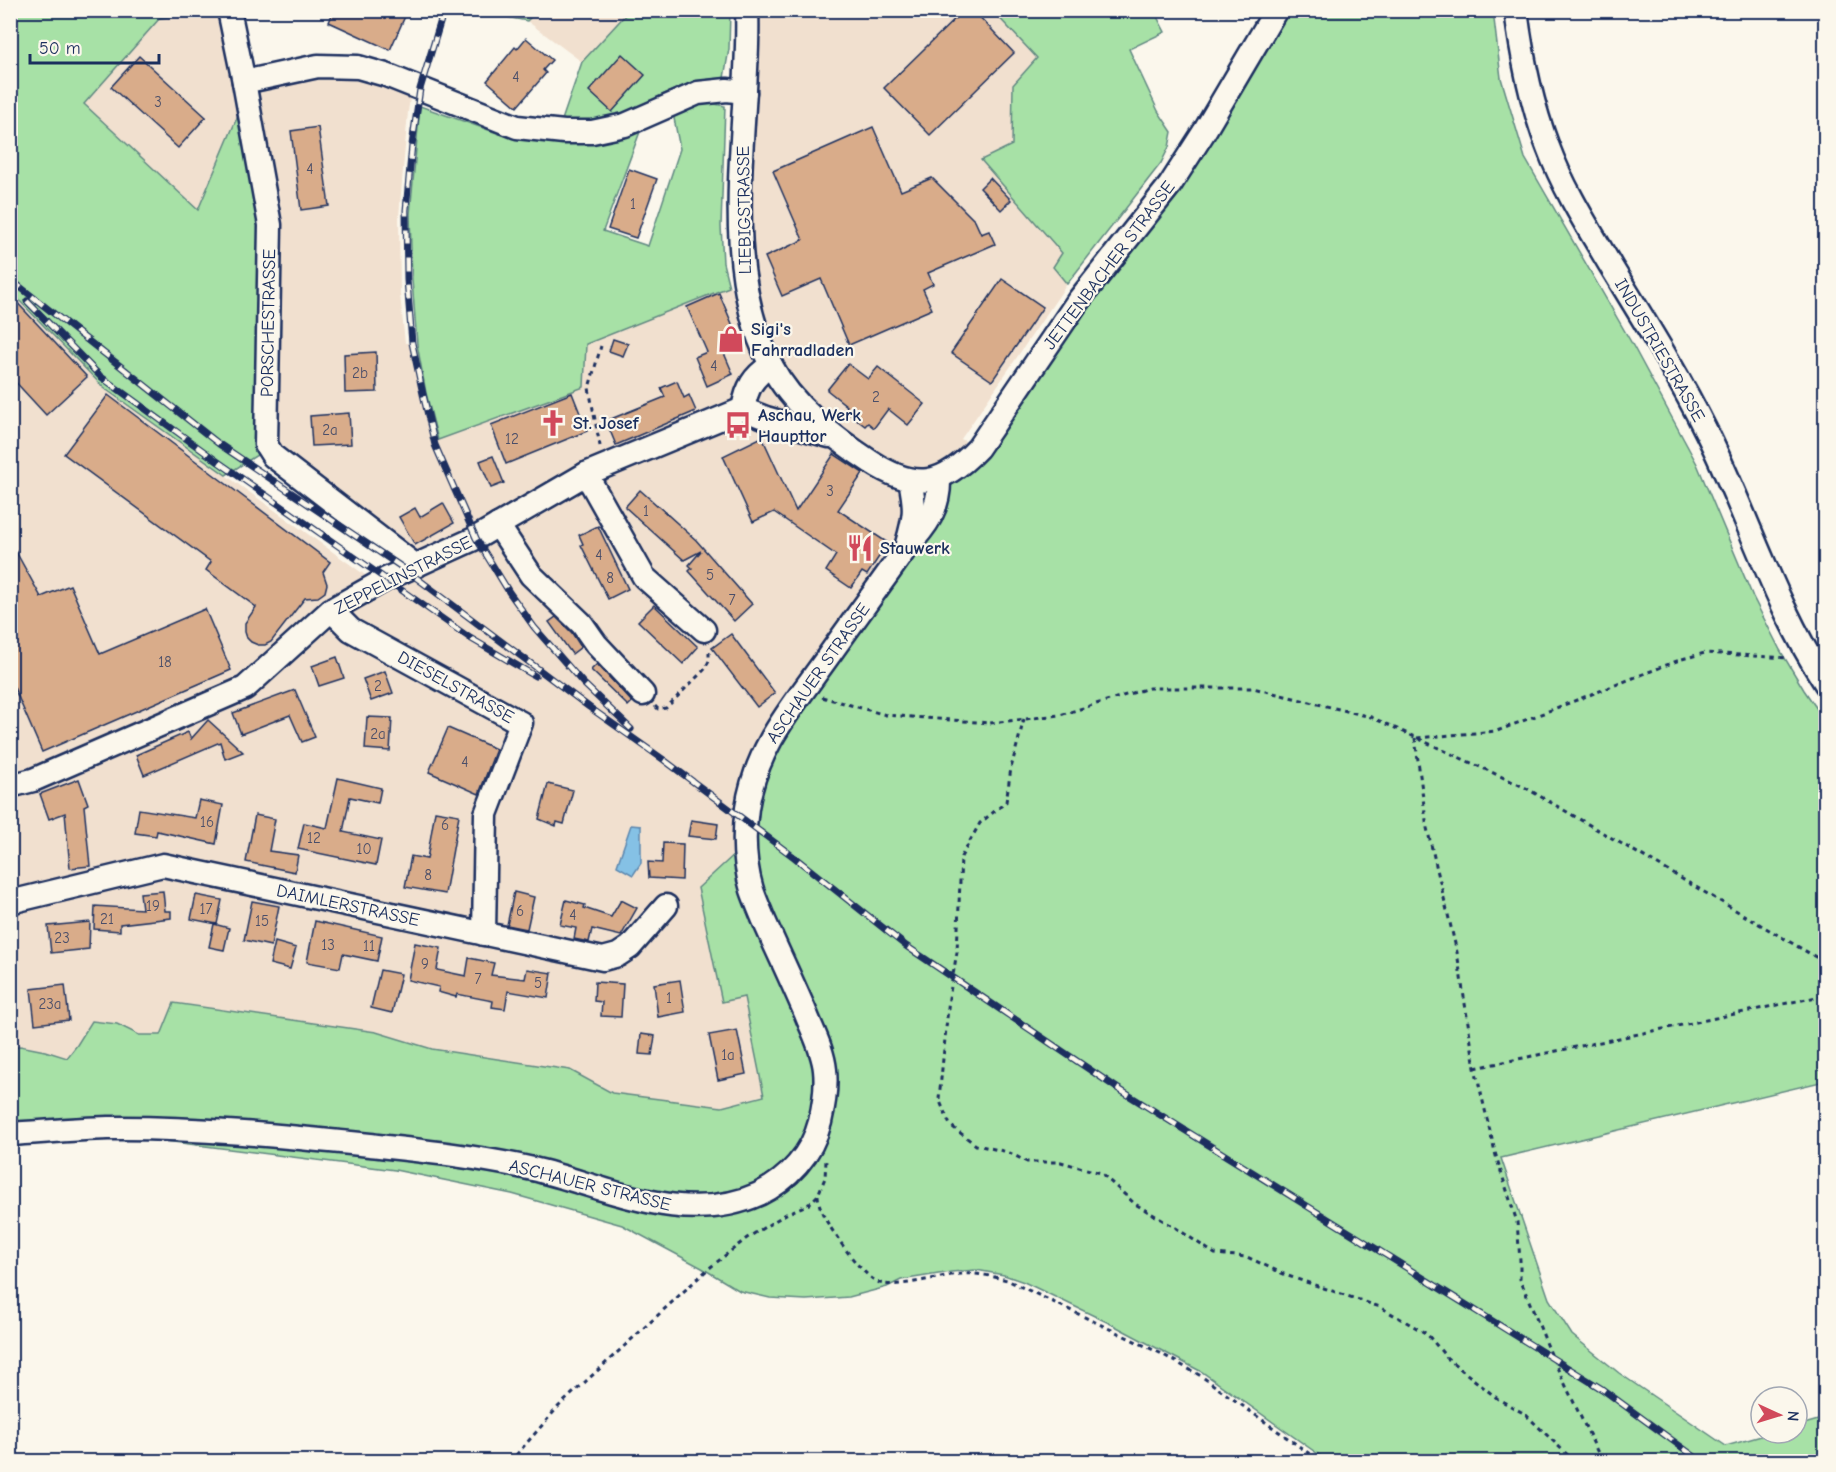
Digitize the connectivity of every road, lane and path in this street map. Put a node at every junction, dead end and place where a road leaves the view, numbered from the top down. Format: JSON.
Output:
{"nodes":[{"id":1,"x":229,"y":10,"type":"edge"},
{"id":2,"x":747,"y":10,"type":"edge"},
{"id":3,"x":1276,"y":10,"type":"edge"},
{"id":4,"x":1516,"y":10,"type":"edge"},
{"id":5,"x":244,"y":82,"type":"junction"},
{"id":6,"x":745,"y":92,"type":"junction"},
{"id":7,"x":601,"y":346,"type":"dead end"},
{"id":8,"x":771,"y":365,"type":"junction"},
{"id":9,"x":743,"y":409,"type":"junction"},
{"id":10,"x":837,"y":438,"type":"junction"},
{"id":11,"x":595,"y":470,"type":"junction"},
{"id":12,"x":939,"y":478,"type":"junction"},
{"id":13,"x":910,"y":480,"type":"junction"},
{"id":14,"x":498,"y":525,"type":"junction"},
{"id":15,"x":906,"y":548,"type":"junction"},
{"id":16,"x":416,"y":566,"type":"junction"},
{"id":17,"x":331,"y":610,"type":"junction"},
{"id":18,"x":704,"y":630,"type":"joint"},
{"id":19,"x":1807,"y":655,"type":"junction"},
{"id":20,"x":1826,"y":684,"type":"edge"},
{"id":21,"x":803,"y":691,"type":"junction"},
{"id":22,"x":643,"y":694,"type":"joint"},
{"id":23,"x":1024,"y":719,"type":"junction"},
{"id":24,"x":1415,"y":738,"type":"junction"},
{"id":25,"x":10,"y":786,"type":"edge"},
{"id":26,"x":10,"y":902,"type":"edge"},
{"id":27,"x":666,"y":906,"type":"dead end"},
{"id":28,"x":484,"y":934,"type":"junction"},
{"id":29,"x":1826,"y":963,"type":"edge"},
{"id":30,"x":1826,"y":995,"type":"edge"},
{"id":31,"x":1475,"y":1068,"type":"junction"},
{"id":32,"x":817,"y":1133,"type":"junction"},
{"id":33,"x":10,"y":1134,"type":"edge"},
{"id":34,"x":818,"y":1195,"type":"junction"},
{"id":35,"x":510,"y":1461,"type":"edge"},
{"id":36,"x":1321,"y":1461,"type":"edge"},
{"id":37,"x":1575,"y":1461,"type":"edge"},
{"id":38,"x":1604,"y":1461,"type":"edge"}],
"edges":[{"from":1,"to":5,"type":"street","name":"PORSCHESTRASSE"},
{"from":2,"to":6,"type":"street","name":"LIEBIGSTRASSE"},
{"from":3,"to":12,"type":"street","name":"JETTENBACHER STRASSE"},
{"from":4,"to":19,"type":"street","name":"INDUSTRIESTRASSE"},
{"from":5,"to":6,"type":"street"},
{"from":5,"to":16,"type":"street","name":"PORSCHESTRASSE"},
{"from":6,"to":8,"type":"street","name":"LIEBIGSTRASSE"},
{"from":7,"to":11,"type":"path"},
{"from":8,"to":9,"type":"street"},
{"from":8,"to":10,"type":"street","name":"LIEBIGSTRASSE"},
{"from":9,"to":10,"type":"street"},
{"from":9,"to":11,"type":"street","name":"ZEPPELINSTRASSE"},
{"from":10,"to":13,"type":"street","name":"LIEBIGSTRASSE"},
{"from":11,"to":14,"type":"street","name":"ZEPPELINSTRASSE"},
{"from":11,"to":18,"type":"street"},
{"from":12,"to":13,"type":"street","name":"JETTENBACHER STRASSE"},
{"from":12,"to":15,"type":"street","name":"ASCHAUER STRASSE"},
{"from":13,"to":15,"type":"street","name":"ASCHAUER STRASSE"},
{"from":14,"to":16,"type":"street","name":"ZEPPELINSTRASSE"},
{"from":14,"to":22,"type":"street"},
{"from":15,"to":21,"type":"street","name":"ASCHAUER STRASSE"},
{"from":16,"to":17,"type":"street","name":"ZEPPELINSTRASSE"},
{"from":17,"to":25,"type":"street","name":"ZEPPELINSTRASSE"},
{"from":17,"to":28,"type":"street","name":"DIESELSTRASSE"},
{"from":18,"to":22,"type":"path"},
{"from":19,"to":20,"type":"street","name":"INDUSTRIESTRASSE"},
{"from":19,"to":24,"type":"path"},
{"from":21,"to":23,"type":"path"},
{"from":21,"to":32,"type":"street","name":"ASCHAUER STRASSE"},
{"from":23,"to":24,"type":"path"},
{"from":23,"to":37,"type":"path"},
{"from":24,"to":29,"type":"path"},
{"from":24,"to":31,"type":"path"},
{"from":26,"to":28,"type":"street","name":"DAIMLERSTRASSE"},
{"from":27,"to":28,"type":"street","name":"DAIMLERSTRASSE"},
{"from":30,"to":31,"type":"path"},
{"from":31,"to":38,"type":"path"},
{"from":32,"to":33,"type":"street","name":"ASCHAUER STRASSE"},
{"from":32,"to":34,"type":"path"},
{"from":34,"to":35,"type":"path"},
{"from":34,"to":36,"type":"path"}]}
